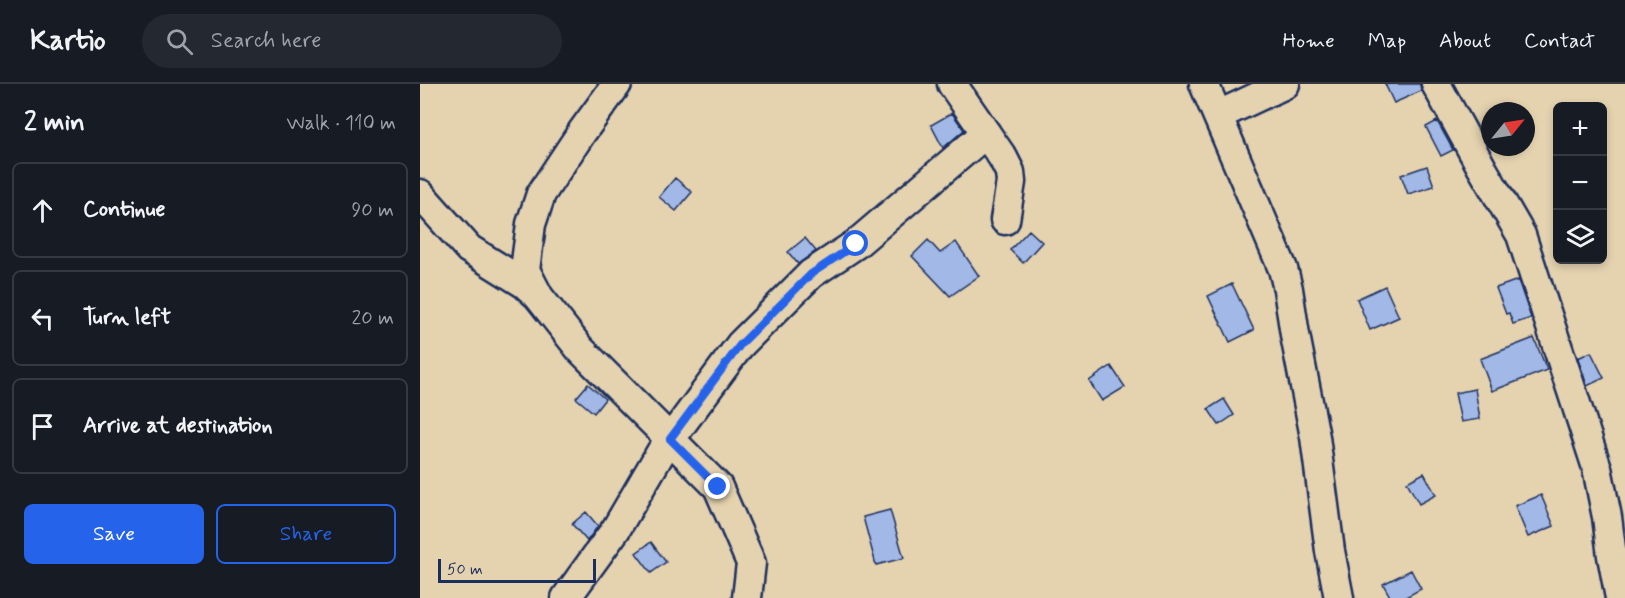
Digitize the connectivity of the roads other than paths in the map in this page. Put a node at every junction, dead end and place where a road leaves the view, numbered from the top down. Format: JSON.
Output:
{"nodes":[{"id":1,"x":617,"y":84,"type":"edge"},
{"id":2,"x":952,"y":84,"type":"edge"},
{"id":3,"x":1204,"y":84,"type":"edge"},
{"id":4,"x":1286,"y":84,"type":"edge"},
{"id":5,"x":1436,"y":84,"type":"edge"},
{"id":6,"x":1218,"y":115,"type":"junction"},
{"id":7,"x":986,"y":133,"type":"junction"},
{"id":8,"x":420,"y":195,"type":"edge"},
{"id":9,"x":1005,"y":220,"type":"dead end"},
{"id":10,"x":539,"y":297,"type":"junction"},
{"id":11,"x":670,"y":439,"type":"junction"},
{"id":12,"x":566,"y":598,"type":"edge"},
{"id":13,"x":747,"y":598,"type":"edge"},
{"id":14,"x":1339,"y":598,"type":"edge"},
{"id":15,"x":1620,"y":598,"type":"edge"}],
"edges":[{"from":1,"to":10,"type":"street"},
{"from":2,"to":7,"type":"street"},
{"from":3,"to":6,"type":"street"},
{"from":4,"to":6,"type":"street"},
{"from":5,"to":15,"type":"street"},
{"from":6,"to":14,"type":"street"},
{"from":7,"to":9,"type":"street"},
{"from":7,"to":11,"type":"street"},
{"from":8,"to":10,"type":"street"},
{"from":10,"to":11,"type":"street"},
{"from":11,"to":12,"type":"street"},
{"from":11,"to":13,"type":"street"}]}
